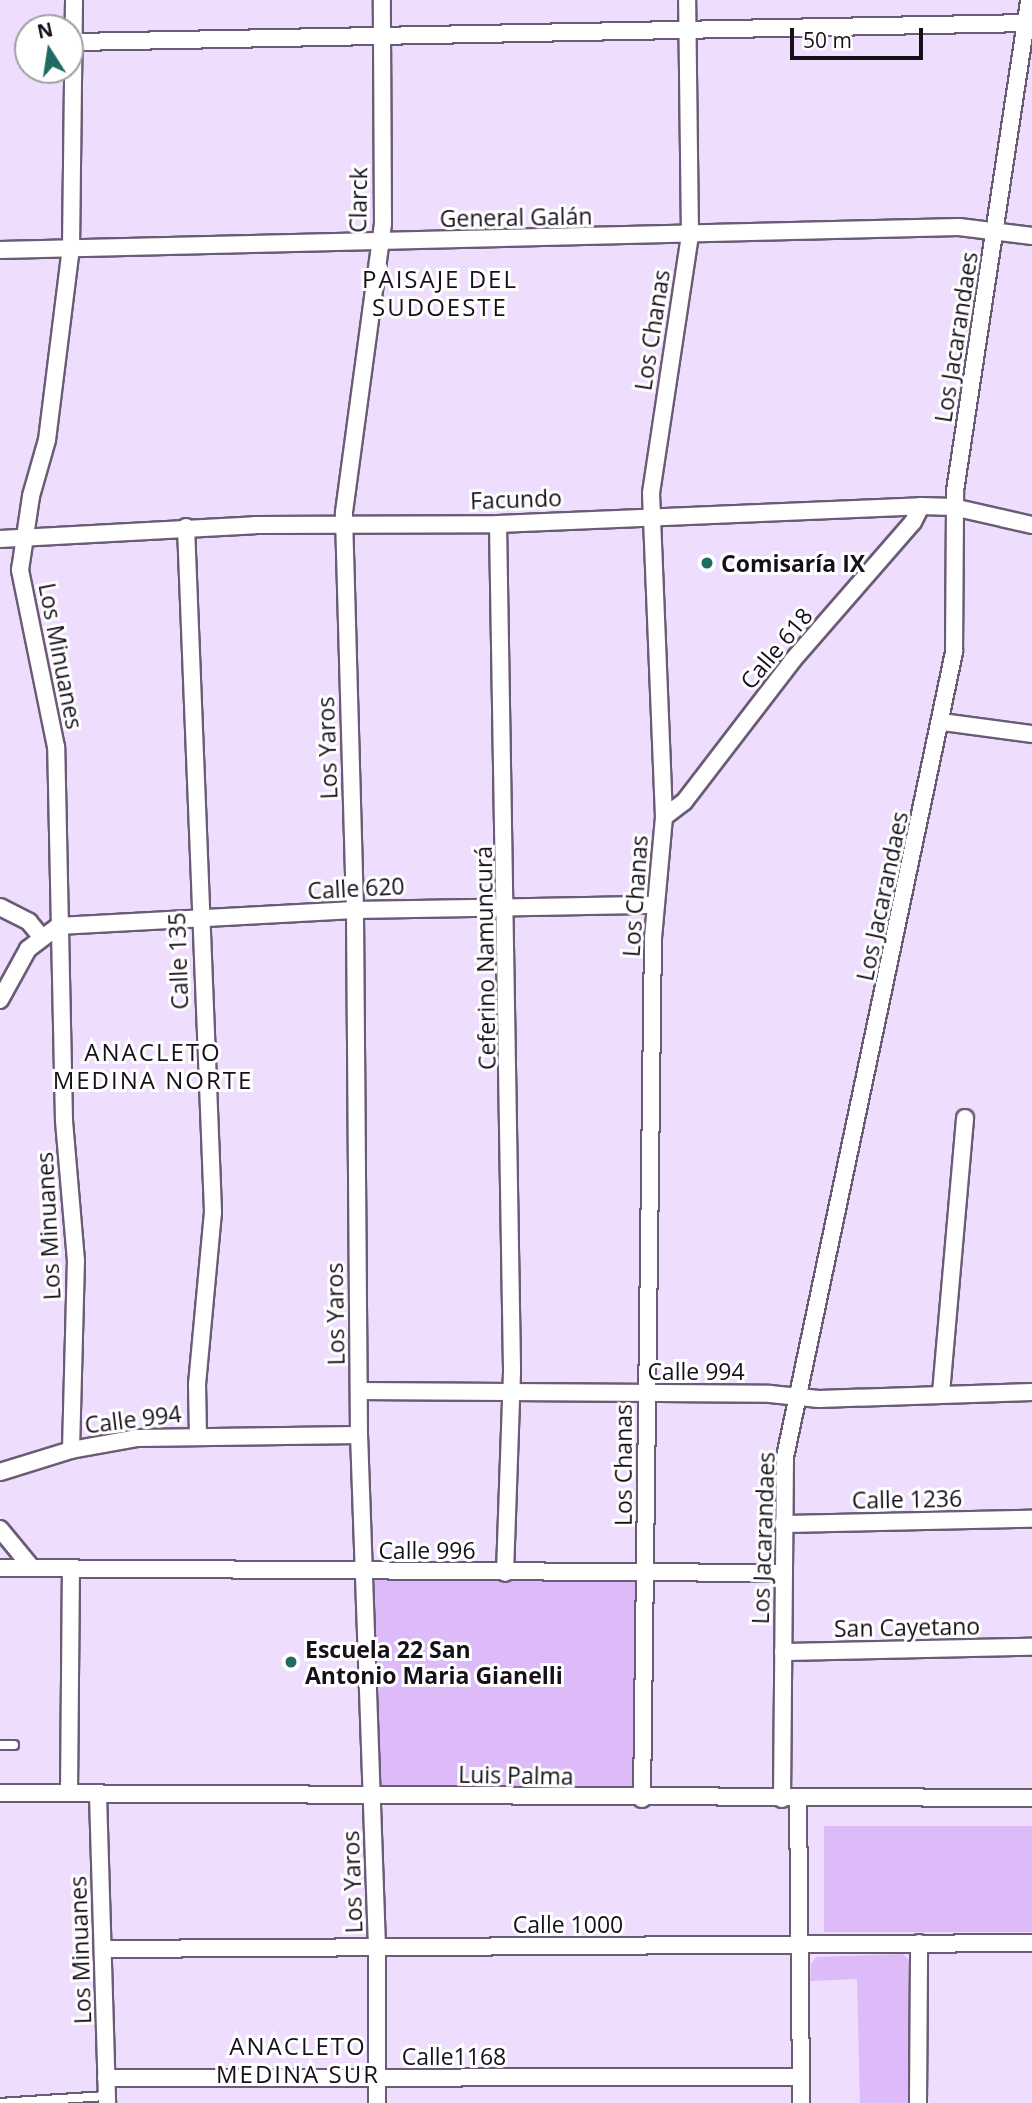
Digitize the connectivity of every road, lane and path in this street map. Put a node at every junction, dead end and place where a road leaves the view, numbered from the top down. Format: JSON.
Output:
{"nodes":[{"id":1,"x":382,"y":0,"type":"edge"},
{"id":2,"x":687,"y":0,"type":"edge"},
{"id":3,"x":1030,"y":0,"type":"edge"},
{"id":4,"x":1026,"y":23,"type":"junction"},
{"id":5,"x":688,"y":28,"type":"junction"},
{"id":6,"x":379,"y":34,"type":"junction"},
{"id":7,"x":84,"y":42,"type":"edge"},
{"id":8,"x":74,"y":84,"type":"edge"},
{"id":9,"x":995,"y":230,"type":"junction"},
{"id":10,"x":690,"y":236,"type":"junction"},
{"id":11,"x":1032,"y":236,"type":"edge"},
{"id":12,"x":381,"y":243,"type":"junction"},
{"id":13,"x":71,"y":247,"type":"junction"},
{"id":14,"x":0,"y":250,"type":"edge"},
{"id":15,"x":921,"y":506,"type":"junction"},
{"id":16,"x":953,"y":508,"type":"junction"},
{"id":17,"x":652,"y":516,"type":"junction"},
{"id":18,"x":498,"y":524,"type":"junction"},
{"id":19,"x":344,"y":525,"type":"junction"},
{"id":20,"x":1032,"y":525,"type":"edge"},
{"id":21,"x":186,"y":527,"type":"junction"},
{"id":22,"x":23,"y":538,"type":"junction"},
{"id":23,"x":0,"y":540,"type":"edge"},
{"id":24,"x":942,"y":722,"type":"junction"},
{"id":25,"x":1032,"y":734,"type":"edge"},
{"id":26,"x":664,"y":817,"type":"junction"},
{"id":27,"x":508,"y":905,"type":"junction"},
{"id":28,"x":656,"y":905,"type":"junction"},
{"id":29,"x":0,"y":906,"type":"edge"},
{"id":30,"x":355,"y":910,"type":"junction"},
{"id":31,"x":199,"y":920,"type":"junction"},
{"id":32,"x":58,"y":926,"type":"junction"},
{"id":33,"x":40,"y":935,"type":"junction"},
{"id":34,"x":0,"y":1000,"type":"edge"},
{"id":35,"x":965,"y":1118,"type":"dead end"},
{"id":36,"x":359,"y":1391,"type":"junction"},
{"id":37,"x":512,"y":1391,"type":"junction"},
{"id":38,"x":1032,"y":1392,"type":"edge"},
{"id":39,"x":647,"y":1393,"type":"junction"},
{"id":40,"x":941,"y":1393,"type":"junction"},
{"id":41,"x":798,"y":1398,"type":"junction"},
{"id":42,"x":198,"y":1434,"type":"junction"},
{"id":43,"x":359,"y":1435,"type":"junction"},
{"id":44,"x":71,"y":1450,"type":"junction"},
{"id":45,"x":0,"y":1472,"type":"edge"},
{"id":46,"x":1032,"y":1519,"type":"edge"},
{"id":47,"x":783,"y":1524,"type":"junction"},
{"id":48,"x":0,"y":1529,"type":"edge"},
{"id":49,"x":0,"y":1568,"type":"edge"},
{"id":50,"x":32,"y":1568,"type":"junction"},
{"id":51,"x":71,"y":1572,"type":"junction"},
{"id":52,"x":362,"y":1573,"type":"junction"},
{"id":53,"x":505,"y":1573,"type":"junction"},
{"id":54,"x":784,"y":1573,"type":"junction"},
{"id":55,"x":645,"y":1574,"type":"junction"},
{"id":56,"x":1032,"y":1647,"type":"edge"},
{"id":57,"x":783,"y":1652,"type":"junction"},
{"id":58,"x":0,"y":1745,"type":"edge"},
{"id":59,"x":14,"y":1745,"type":"dead end"},
{"id":60,"x":0,"y":1793,"type":"edge"},
{"id":61,"x":69,"y":1793,"type":"junction"},
{"id":62,"x":98,"y":1795,"type":"junction"},
{"id":63,"x":371,"y":1796,"type":"junction"},
{"id":64,"x":1032,"y":1798,"type":"edge"},
{"id":65,"x":642,"y":1799,"type":"junction"},
{"id":66,"x":790,"y":1799,"type":"junction"},
{"id":67,"x":1032,"y":1943,"type":"edge"},
{"id":68,"x":919,"y":1944,"type":"junction"},
{"id":69,"x":799,"y":1946,"type":"junction"},
{"id":70,"x":377,"y":1947,"type":"junction"},
{"id":71,"x":104,"y":1949,"type":"junction"},
{"id":72,"x":801,"y":2077,"type":"junction"},
{"id":73,"x":106,"y":2078,"type":"junction"},
{"id":74,"x":377,"y":2079,"type":"junction"},
{"id":75,"x":106,"y":2099,"type":"edge"},
{"id":76,"x":0,"y":2103,"type":"edge"},
{"id":77,"x":377,"y":2103,"type":"edge"},
{"id":78,"x":801,"y":2103,"type":"edge"},
{"id":79,"x":918,"y":2103,"type":"edge"}],
"edges":[{"from":1,"to":6,"type":"street","name":"Clarck"},
{"from":2,"to":5,"type":"street","name":"Los Chanas"},
{"from":3,"to":4,"type":"street","name":"Los Jacarandaes"},
{"from":4,"to":5,"type":"street"},
{"from":4,"to":9,"type":"street","name":"Los Jacarandaes"},
{"from":5,"to":6,"type":"street"},
{"from":5,"to":10,"type":"street","name":"Los Chanas"},
{"from":6,"to":7,"type":"street"},
{"from":6,"to":12,"type":"street","name":"Clarck"},
{"from":8,"to":13,"type":"street","name":"Los Minuanes"},
{"from":9,"to":10,"type":"street","name":"General Galán"},
{"from":9,"to":11,"type":"street","name":"General Galán"},
{"from":9,"to":16,"type":"street","name":"Los Jacarandaes"},
{"from":10,"to":12,"type":"street","name":"General Galán"},
{"from":10,"to":17,"type":"street","name":"Los Chanas"},
{"from":12,"to":13,"type":"street","name":"General Galán"},
{"from":12,"to":19,"type":"street","name":"Clarck"},
{"from":13,"to":14,"type":"street","name":"General Galán"},
{"from":13,"to":22,"type":"street","name":"Los Minuanes"},
{"from":15,"to":16,"type":"street","name":"Facundo"},
{"from":15,"to":17,"type":"street","name":"Facundo"},
{"from":15,"to":26,"type":"street","name":"Calle 618"},
{"from":16,"to":20,"type":"street","name":"Facundo"},
{"from":16,"to":24,"type":"street","name":"Los Jacarandaes"},
{"from":17,"to":18,"type":"street","name":"Facundo"},
{"from":17,"to":26,"type":"street","name":"Los Chanas"},
{"from":18,"to":19,"type":"street","name":"Facundo"},
{"from":18,"to":27,"type":"street","name":"Ceferino Namuncurá"},
{"from":19,"to":21,"type":"street","name":"Facundo"},
{"from":19,"to":30,"type":"street","name":"Los Yaros"},
{"from":21,"to":22,"type":"street","name":"Facundo"},
{"from":21,"to":31,"type":"street","name":"Calle 135"},
{"from":22,"to":23,"type":"street","name":"Facundo"},
{"from":22,"to":32,"type":"street","name":"Los Minuanes"},
{"from":24,"to":25,"type":"street"},
{"from":24,"to":41,"type":"street","name":"Los Jacarandaes"},
{"from":26,"to":28,"type":"street","name":"Los Chanas"},
{"from":27,"to":28,"type":"street","name":"Calle 620"},
{"from":27,"to":30,"type":"street","name":"Calle 620"},
{"from":27,"to":37,"type":"street","name":"Ceferino Namuncurá"},
{"from":28,"to":39,"type":"street","name":"Los Chanas"},
{"from":29,"to":33,"type":"street"},
{"from":30,"to":31,"type":"street","name":"Calle 620"},
{"from":30,"to":36,"type":"street","name":"Los Yaros"},
{"from":31,"to":32,"type":"street","name":"Calle 620"},
{"from":31,"to":42,"type":"street","name":"Calle 135"},
{"from":32,"to":33,"type":"street"},
{"from":32,"to":44,"type":"street","name":"Los Minuanes"},
{"from":33,"to":34,"type":"street"},
{"from":35,"to":40,"type":"street"},
{"from":36,"to":37,"type":"street","name":"Calle 994"},
{"from":36,"to":43,"type":"street","name":"Los Yaros"},
{"from":37,"to":39,"type":"street","name":"Calle 994"},
{"from":37,"to":53,"type":"street","name":"Ceferino Namuncurá"},
{"from":38,"to":40,"type":"street","name":"Calle 994"},
{"from":39,"to":41,"type":"street","name":"Calle 994"},
{"from":39,"to":55,"type":"street","name":"Los Chanas"},
{"from":40,"to":41,"type":"street","name":"Calle 994"},
{"from":41,"to":47,"type":"street","name":"Los Jacarandaes"},
{"from":42,"to":43,"type":"street","name":"Calle 994"},
{"from":42,"to":44,"type":"street","name":"Calle 994"},
{"from":43,"to":52,"type":"street","name":"Los Yaros"},
{"from":44,"to":45,"type":"street","name":"Calle 994"},
{"from":46,"to":47,"type":"street","name":"Calle 1236"},
{"from":47,"to":54,"type":"street","name":"Los Jacarandaes"},
{"from":48,"to":50,"type":"street"},
{"from":49,"to":50,"type":"street","name":"Calle 996"},
{"from":50,"to":51,"type":"street","name":"Calle 996"},
{"from":51,"to":52,"type":"street","name":"Calle 996"},
{"from":51,"to":61,"type":"street"},
{"from":52,"to":53,"type":"street","name":"Calle 996"},
{"from":52,"to":63,"type":"street","name":"Los Yaros"},
{"from":53,"to":55,"type":"street","name":"Calle 996"},
{"from":54,"to":55,"type":"street","name":"Calle 996"},
{"from":54,"to":57,"type":"street","name":"Los Jacarandaes"},
{"from":55,"to":65,"type":"street","name":"Los Chanas"},
{"from":56,"to":57,"type":"street","name":"San Cayetano"},
{"from":57,"to":66,"type":"street","name":"Los Jacarandaes"},
{"from":58,"to":59,"type":"lane"},
{"from":60,"to":61,"type":"street","name":"Luis Palma"},
{"from":61,"to":62,"type":"street","name":"Luis Palma"},
{"from":62,"to":63,"type":"street","name":"Luis Palma"},
{"from":62,"to":71,"type":"street","name":"Los Minuanes"},
{"from":63,"to":65,"type":"street","name":"Luis Palma"},
{"from":63,"to":70,"type":"street","name":"Los Yaros"},
{"from":64,"to":66,"type":"street","name":"Luis Palma"},
{"from":65,"to":66,"type":"street","name":"Luis Palma"},
{"from":66,"to":69,"type":"street","name":"Los Jacarandaes"},
{"from":67,"to":68,"type":"street","name":"Calle 1000"},
{"from":68,"to":69,"type":"street","name":"Calle 1000"},
{"from":68,"to":79,"type":"street"},
{"from":69,"to":70,"type":"street","name":"Calle 1000"},
{"from":69,"to":72,"type":"street","name":"Los Jacarandaes"},
{"from":70,"to":71,"type":"street","name":"Calle 1000"},
{"from":70,"to":74,"type":"street","name":"Los Yaros"},
{"from":71,"to":73,"type":"street","name":"Los Minuanes"},
{"from":72,"to":74,"type":"street","name":"Calle1168"},
{"from":72,"to":78,"type":"street","name":"Los Jacarandaes"},
{"from":73,"to":74,"type":"street","name":"Calle1168"},
{"from":73,"to":75,"type":"street","name":"Los Minuanes"},
{"from":74,"to":77,"type":"street","name":"Los Yaros"},
{"from":75,"to":76,"type":"lane"}]}
